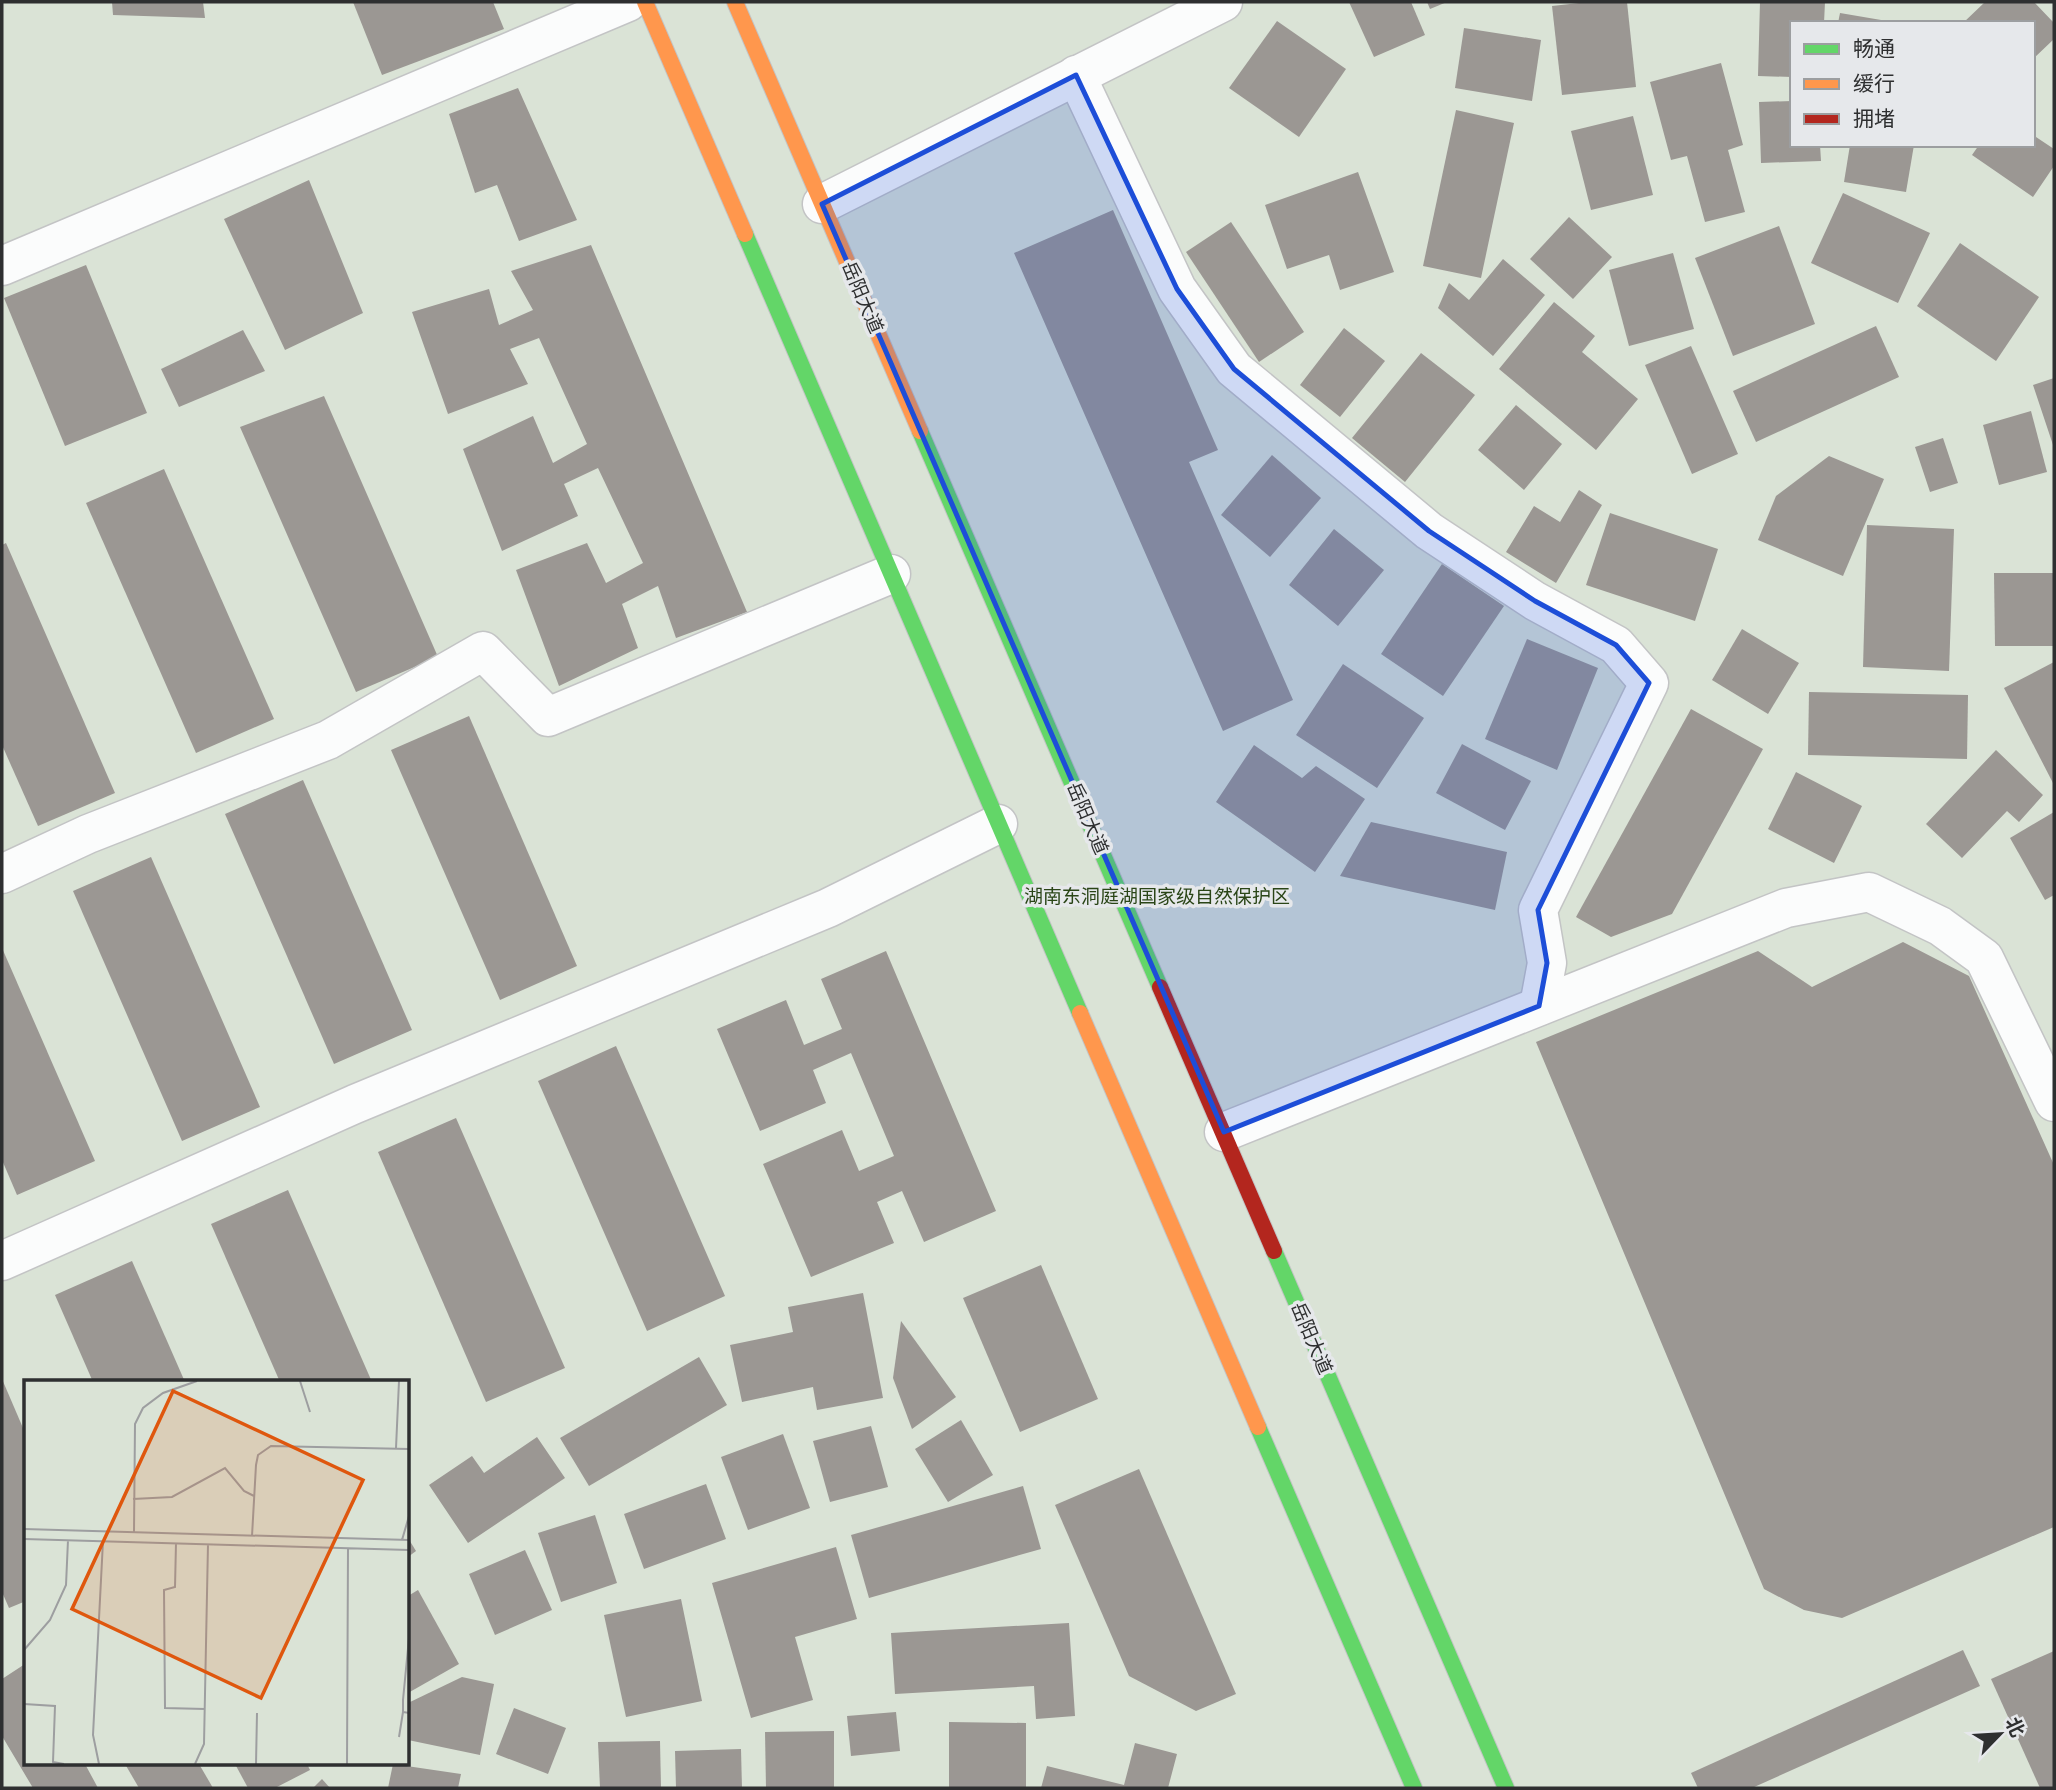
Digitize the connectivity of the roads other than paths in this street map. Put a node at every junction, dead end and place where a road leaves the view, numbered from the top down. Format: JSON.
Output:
{"nodes":[{"id":1,"x":628,"y":2,"type":"edge"},
{"id":2,"x":645,"y":2,"type":"edge"},
{"id":3,"x":736,"y":2,"type":"edge"},
{"id":4,"x":1223,"y":2,"type":"edge"},
{"id":5,"x":1076,"y":75,"type":"junction"},
{"id":6,"x":822,"y":204,"type":"junction"},
{"id":7,"x":2,"y":266,"type":"edge"},
{"id":8,"x":891,"y":575,"type":"junction"},
{"id":9,"x":998,"y":824,"type":"junction"},
{"id":10,"x":2,"y":874,"type":"edge"},
{"id":11,"x":1539,"y":1006,"type":"junction"},
{"id":12,"x":2054,"y":1102,"type":"edge"},
{"id":13,"x":1224,"y":1132,"type":"junction"},
{"id":14,"x":2,"y":1261,"type":"edge"},
{"id":15,"x":1414,"y":1788,"type":"edge"},
{"id":16,"x":1506,"y":1788,"type":"edge"}],
"edges":[{"from":1,"to":7,"type":"street"},
{"from":2,"to":8,"type":"main road"},
{"from":3,"to":6,"type":"main road","name":"岳阳大道"},
{"from":4,"to":5,"type":"street"},
{"from":5,"to":6,"type":"street"},
{"from":5,"to":11,"type":"street"},
{"from":6,"to":13,"type":"main road","name":"岳阳大道"},
{"from":8,"to":9,"type":"main road"},
{"from":8,"to":10,"type":"street"},
{"from":9,"to":14,"type":"street"},
{"from":9,"to":15,"type":"main road"},
{"from":11,"to":12,"type":"street"},
{"from":11,"to":13,"type":"street"},
{"from":13,"to":16,"type":"main road","name":"岳阳大道"}]}
